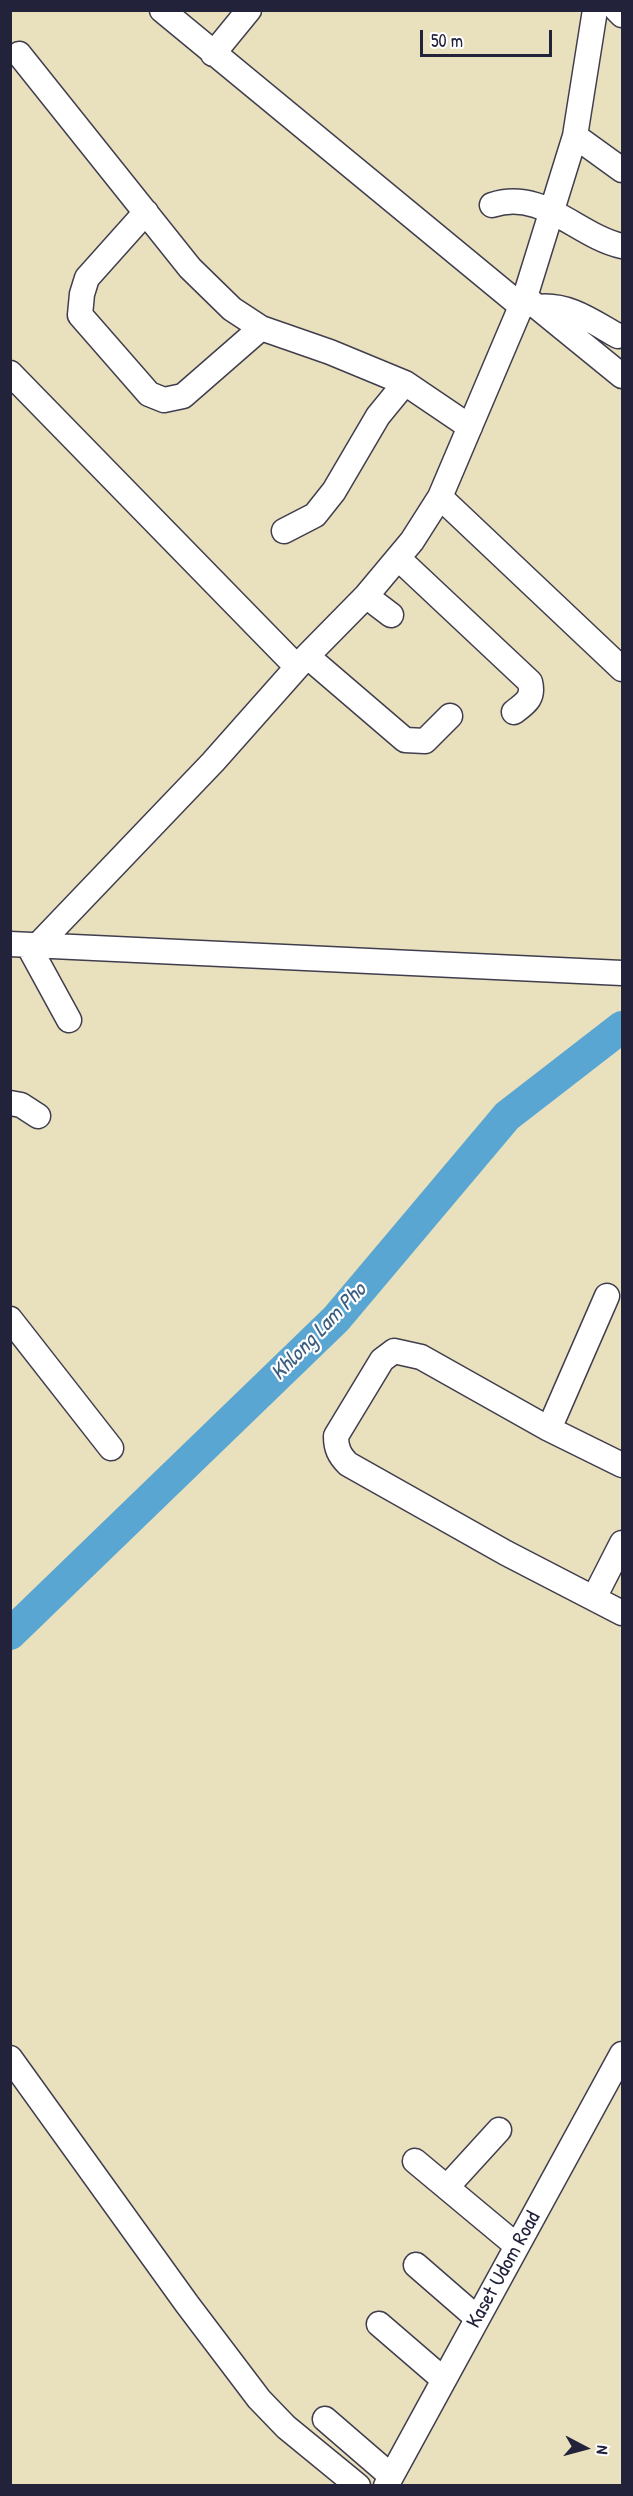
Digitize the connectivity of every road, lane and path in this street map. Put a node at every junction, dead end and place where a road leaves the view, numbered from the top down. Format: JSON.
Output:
{"nodes":[{"id":1,"x":162,"y":10,"type":"edge"},
{"id":2,"x":249,"y":10,"type":"edge"},
{"id":3,"x":595,"y":10,"type":"edge"},
{"id":4,"x":617,"y":10,"type":"edge"},
{"id":5,"x":622,"y":15,"type":"edge"},
{"id":6,"x":19,"y":54,"type":"dead end"},
{"id":7,"x":213,"y":54,"type":"junction"},
{"id":8,"x":575,"y":136,"type":"junction"},
{"id":9,"x":622,"y":170,"type":"edge"},
{"id":10,"x":492,"y":205,"type":"dead end"},
{"id":11,"x":552,"y":211,"type":"junction"},
{"id":12,"x":146,"y":212,"type":"junction"},
{"id":13,"x":622,"y":246,"type":"edge"},
{"id":14,"x":528,"y":304,"type":"junction"},
{"id":15,"x":261,"y":328,"type":"junction"},
{"id":16,"x":618,"y":336,"type":"dead end"},
{"id":17,"x":10,"y":373,"type":"edge"},
{"id":18,"x":622,"y":376,"type":"edge"},
{"id":19,"x":405,"y":383,"type":"junction"},
{"id":20,"x":470,"y":427,"type":"junction"},
{"id":21,"x":440,"y":497,"type":"junction"},
{"id":22,"x":284,"y":531,"type":"dead end"},
{"id":23,"x":399,"y":559,"type":"junction"},
{"id":24,"x":366,"y":596,"type":"junction"},
{"id":25,"x":391,"y":615,"type":"dead end"},
{"id":26,"x":302,"y":661,"type":"junction"},
{"id":27,"x":622,"y":669,"type":"edge"},
{"id":28,"x":514,"y":712,"type":"dead end"},
{"id":29,"x":450,"y":716,"type":"dead end"},
{"id":30,"x":21,"y":942,"type":"edge"},
{"id":31,"x":617,"y":973,"type":"edge"},
{"id":32,"x":69,"y":1020,"type":"dead end"},
{"id":33,"x":10,"y":1103,"type":"edge"},
{"id":34,"x":38,"y":1116,"type":"dead end"},
{"id":35,"x":607,"y":1296,"type":"dead end"},
{"id":36,"x":10,"y":1319,"type":"edge"},
{"id":37,"x":549,"y":1429,"type":"junction"},
{"id":38,"x":111,"y":1448,"type":"dead end"},
{"id":39,"x":622,"y":1466,"type":"edge"},
{"id":40,"x":622,"y":1543,"type":"edge"},
{"id":41,"x":594,"y":1598,"type":"junction"},
{"id":42,"x":622,"y":1613,"type":"edge"},
{"id":43,"x":10,"y":2058,"type":"edge"},
{"id":44,"x":621,"y":2061,"type":"edge"},
{"id":45,"x":499,"y":2130,"type":"dead end"},
{"id":46,"x":415,"y":2161,"type":"dead end"},
{"id":47,"x":447,"y":2187,"type":"junction"},
{"id":48,"x":517,"y":2246,"type":"junction"},
{"id":49,"x":416,"y":2265,"type":"dead end"},
{"id":50,"x":477,"y":2319,"type":"junction"},
{"id":51,"x":379,"y":2324,"type":"dead end"},
{"id":52,"x":444,"y":2380,"type":"junction"},
{"id":53,"x":325,"y":2419,"type":"dead end"},
{"id":54,"x":389,"y":2481,"type":"edge"},
{"id":55,"x":358,"y":2486,"type":"edge"}],
"edges":[{"from":1,"to":7,"type":"street"},
{"from":2,"to":7,"type":"street"},
{"from":3,"to":8,"type":"street"},
{"from":4,"to":5,"type":"street"},
{"from":6,"to":12,"type":"street"},
{"from":7,"to":14,"type":"street"},
{"from":8,"to":9,"type":"street"},
{"from":8,"to":11,"type":"street"},
{"from":10,"to":11,"type":"street"},
{"from":11,"to":13,"type":"street"},
{"from":11,"to":14,"type":"street"},
{"from":12,"to":15,"type":"street"},
{"from":12,"to":15,"type":"street"},
{"from":14,"to":16,"type":"street"},
{"from":14,"to":18,"type":"street"},
{"from":14,"to":20,"type":"street"},
{"from":15,"to":19,"type":"street"},
{"from":17,"to":26,"type":"street"},
{"from":19,"to":20,"type":"street"},
{"from":19,"to":22,"type":"street"},
{"from":20,"to":21,"type":"street"},
{"from":21,"to":23,"type":"street"},
{"from":21,"to":27,"type":"street"},
{"from":23,"to":24,"type":"street"},
{"from":23,"to":28,"type":"street"},
{"from":24,"to":25,"type":"street"},
{"from":24,"to":26,"type":"street"},
{"from":26,"to":29,"type":"street"},
{"from":26,"to":30,"type":"street"},
{"from":30,"to":31,"type":"street"},
{"from":30,"to":32,"type":"street"},
{"from":33,"to":34,"type":"street"},
{"from":35,"to":37,"type":"street"},
{"from":36,"to":38,"type":"street"},
{"from":37,"to":39,"type":"street"},
{"from":37,"to":41,"type":"street"},
{"from":40,"to":41,"type":"street"},
{"from":41,"to":42,"type":"street"},
{"from":43,"to":55,"type":"street"},
{"from":44,"to":48,"type":"street","name":"Kaset Udom Road"},
{"from":45,"to":47,"type":"street"},
{"from":46,"to":47,"type":"street"},
{"from":47,"to":48,"type":"street"},
{"from":48,"to":50,"type":"street","name":"Kaset Udom Road"},
{"from":49,"to":50,"type":"street"},
{"from":50,"to":52,"type":"street","name":"Kaset Udom Road"},
{"from":51,"to":52,"type":"street"},
{"from":52,"to":54,"type":"street","name":"Kaset Udom Road"},
{"from":53,"to":54,"type":"street"}]}
